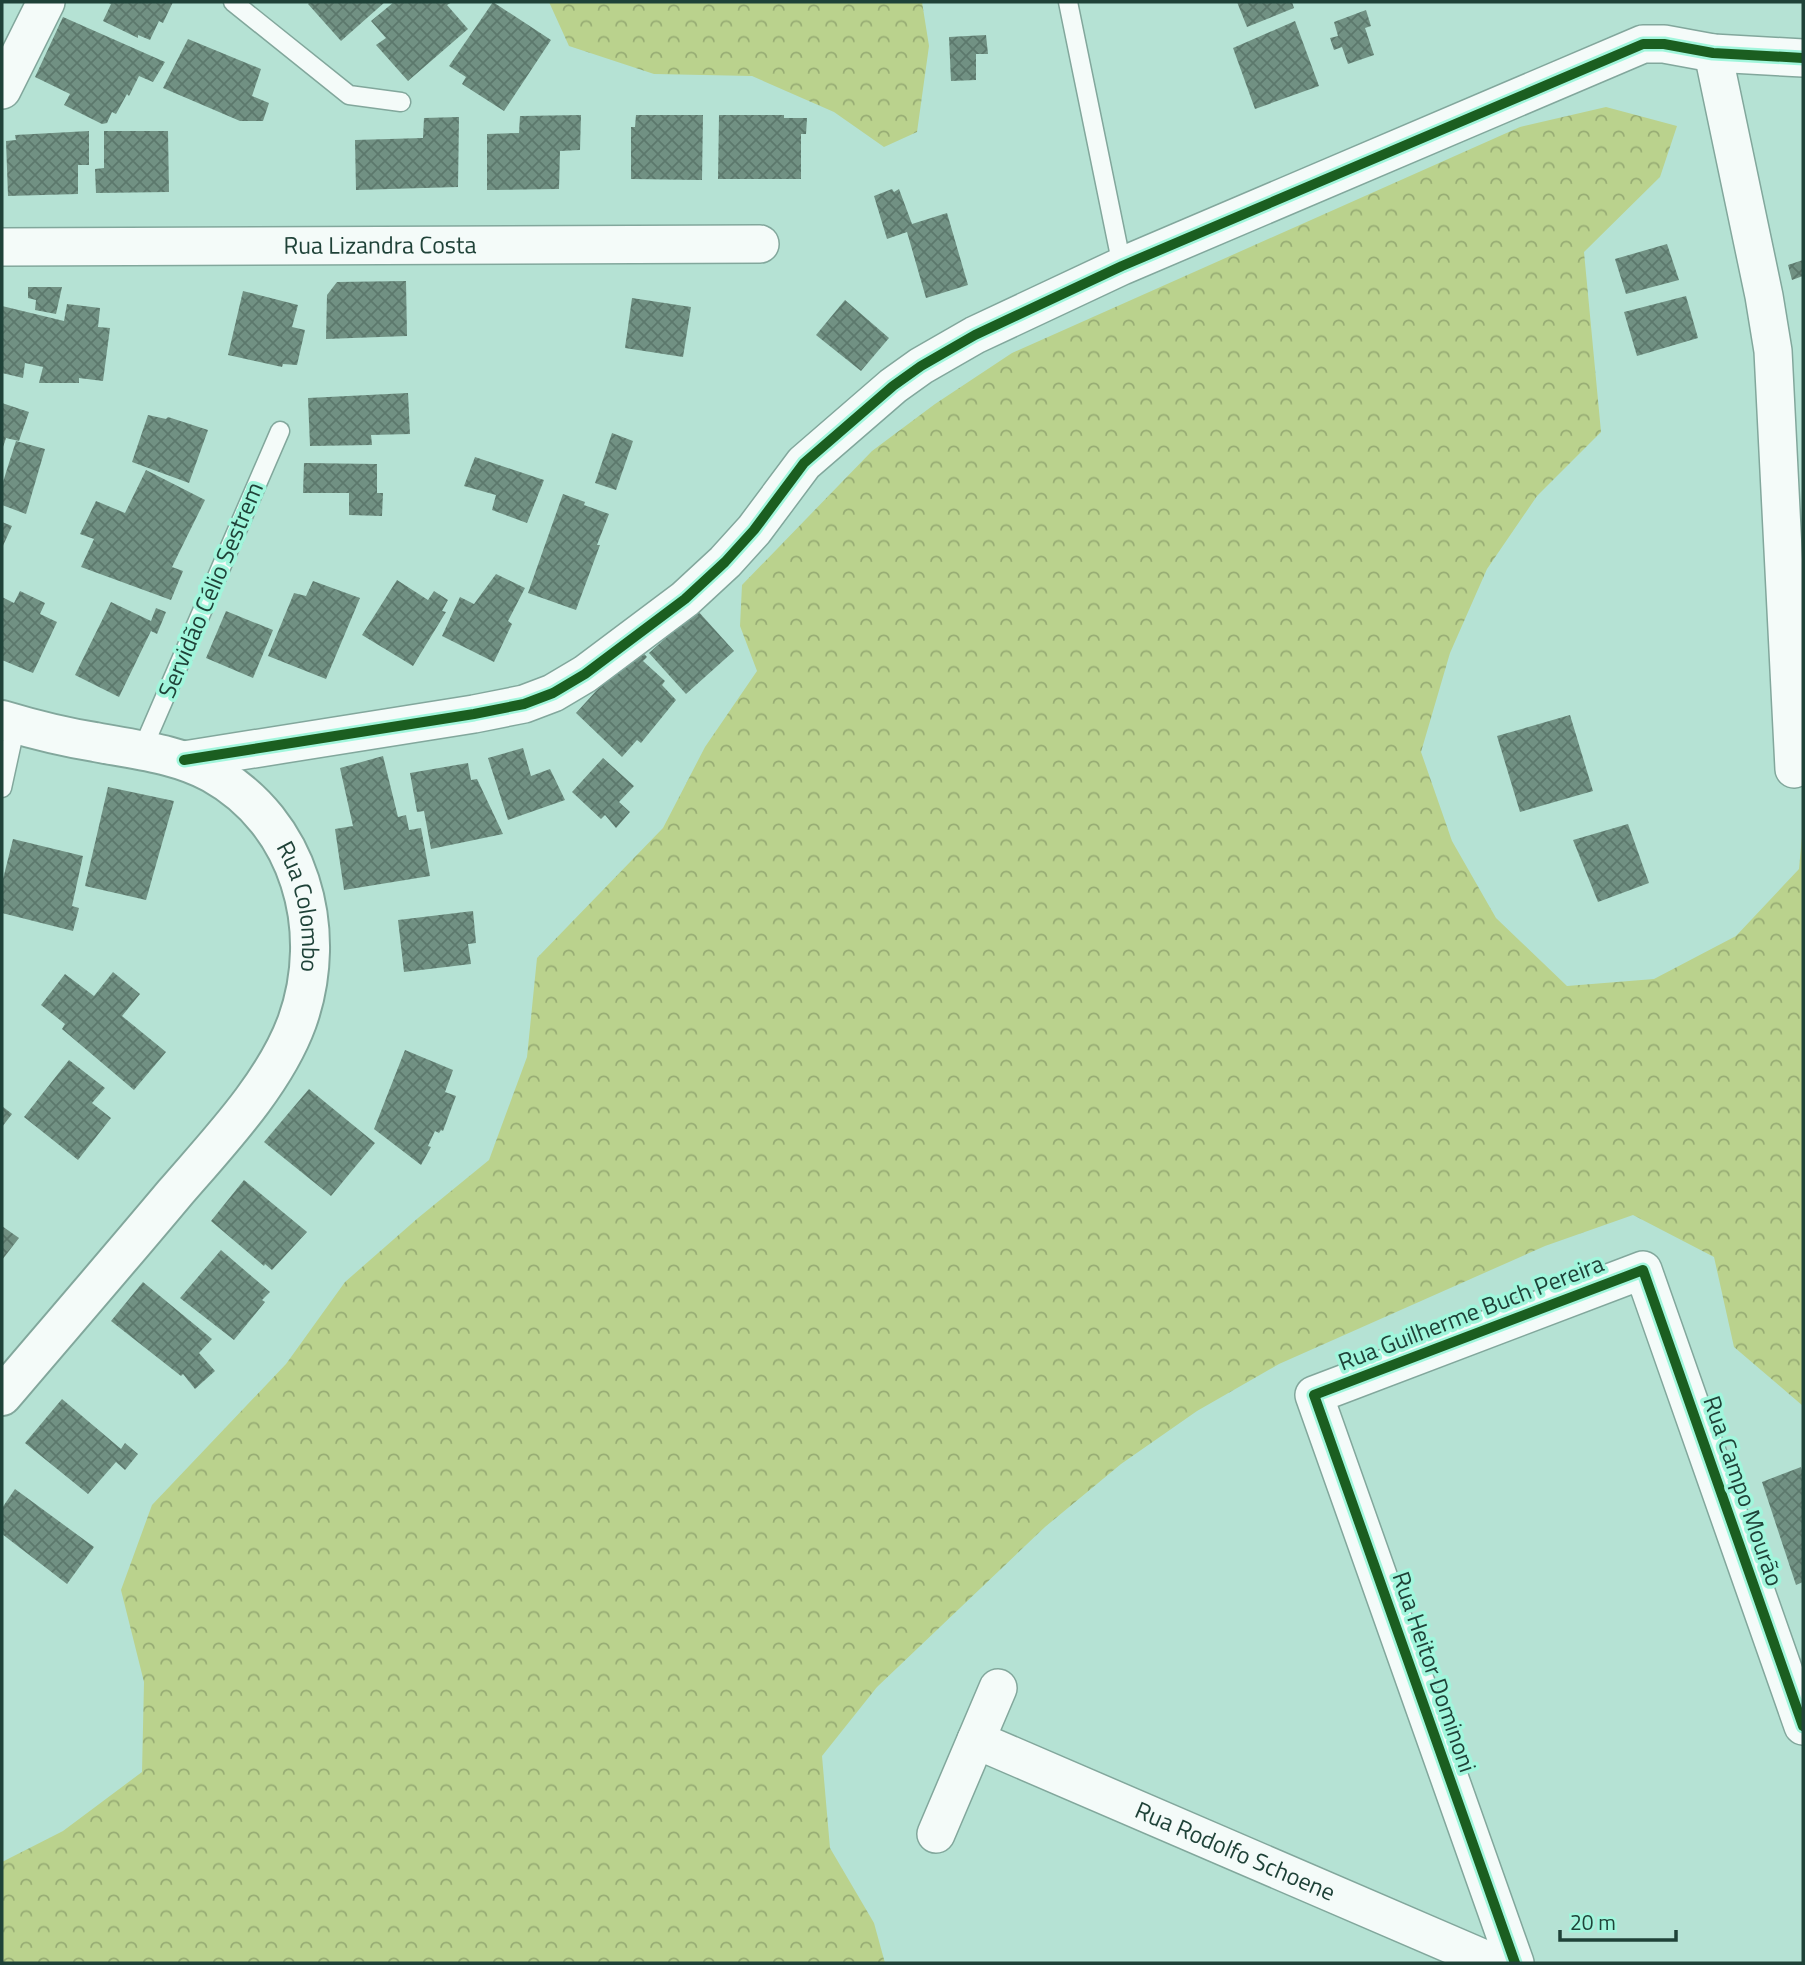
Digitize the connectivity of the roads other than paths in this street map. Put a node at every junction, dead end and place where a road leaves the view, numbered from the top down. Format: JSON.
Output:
{"nodes":[{"id":1,"x":46,"y":2,"type":"edge"},
{"id":2,"x":233,"y":2,"type":"edge"},
{"id":3,"x":1068,"y":2,"type":"edge"},
{"id":4,"x":1713,"y":53,"type":"junction"},
{"id":5,"x":1803,"y":58,"type":"edge"},
{"id":6,"x":2,"y":90,"type":"edge"},
{"id":7,"x":401,"y":102,"type":"dead end"},
{"id":8,"x":760,"y":244,"type":"dead end"},
{"id":9,"x":2,"y":247,"type":"edge"},
{"id":10,"x":1122,"y":266,"type":"junction"},
{"id":11,"x":280,"y":431,"type":"dead end"},
{"id":12,"x":9,"y":722,"type":"edge"},
{"id":13,"x":142,"y":750,"type":"junction"},
{"id":14,"x":184,"y":760,"type":"junction"},
{"id":15,"x":1794,"y":769,"type":"dead end"},
{"id":16,"x":2,"y":788,"type":"edge"},
{"id":17,"x":1643,"y":1270,"type":"joint"},
{"id":18,"x":1314,"y":1395,"type":"joint"},
{"id":19,"x":2,"y":1396,"type":"edge"},
{"id":20,"x":1790,"y":1647,"type":"edge"},
{"id":21,"x":998,"y":1688,"type":"dead end"},
{"id":22,"x":1803,"y":1726,"type":"edge"},
{"id":23,"x":976,"y":1740,"type":"junction"},
{"id":24,"x":936,"y":1834,"type":"dead end"},
{"id":25,"x":1494,"y":1963,"type":"edge"},
{"id":26,"x":1515,"y":1963,"type":"edge"}],
"edges":[{"from":1,"to":6,"type":"street"},
{"from":2,"to":7,"type":"lane"},
{"from":3,"to":10,"type":"lane"},
{"from":4,"to":5,"type":"street"},
{"from":4,"to":10,"type":"street"},
{"from":4,"to":15,"type":"street"},
{"from":8,"to":9,"type":"street","name":"Rua Lizandra Costa"},
{"from":10,"to":14,"type":"street"},
{"from":11,"to":13,"type":"lane","name":"Servidão Célio Sestrem"},
{"from":12,"to":13,"type":"street","name":"Rua Colombo"},
{"from":12,"to":16,"type":"lane"},
{"from":13,"to":14,"type":"street","name":"Rua Colombo"},
{"from":14,"to":19,"type":"street","name":"Rua Colombo"},
{"from":17,"to":18,"type":"street","name":"Rua Guilherme Buch Pereira"},
{"from":17,"to":20,"type":"street","name":"Rua Campo Mourão"},
{"from":18,"to":26,"type":"street","name":"Rua Heitor Dominoni"},
{"from":20,"to":22,"type":"street","name":"Rua Campo Mourão"},
{"from":21,"to":23,"type":"street"},
{"from":23,"to":24,"type":"street"},
{"from":23,"to":25,"type":"street","name":"Rua Rodolfo Schoene"}]}
